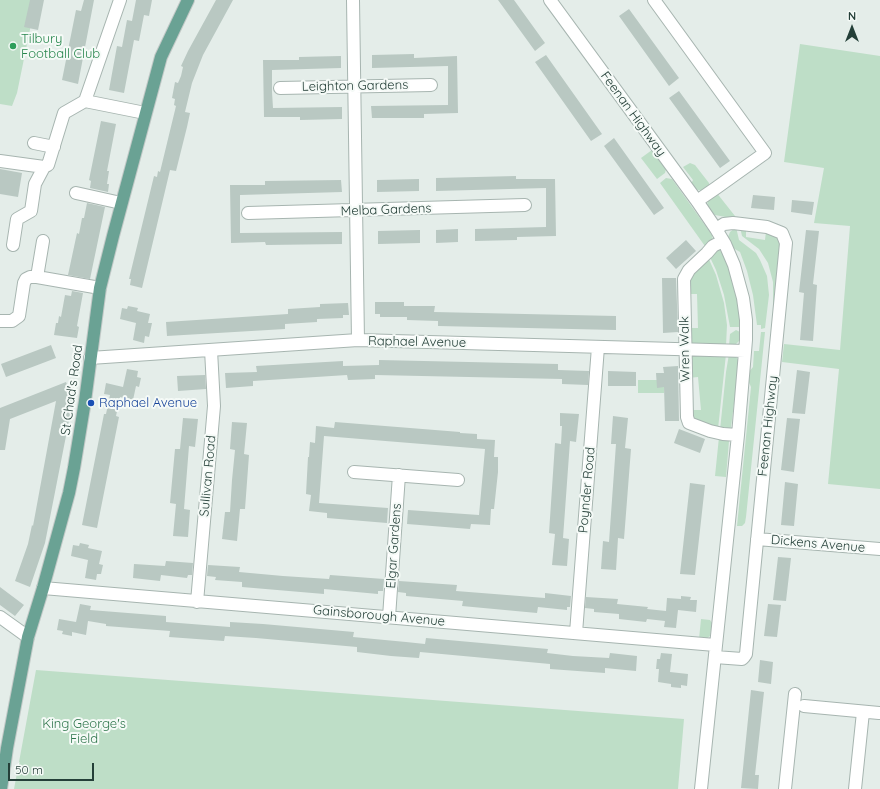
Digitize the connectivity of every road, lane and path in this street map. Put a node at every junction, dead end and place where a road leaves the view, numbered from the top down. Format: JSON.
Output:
{"nodes":[{"id":1,"x":120,"y":0,"type":"edge"},
{"id":2,"x":188,"y":0,"type":"edge"},
{"id":3,"x":353,"y":0,"type":"edge"},
{"id":4,"x":550,"y":0,"type":"edge"},
{"id":5,"x":654,"y":0,"type":"edge"},
{"id":6,"x":431,"y":85,"type":"dead end"},
{"id":7,"x":354,"y":86,"type":"junction"},
{"id":8,"x":280,"y":88,"type":"dead end"},
{"id":9,"x":84,"y":101,"type":"junction"},
{"id":10,"x":145,"y":114,"type":"junction"},
{"id":11,"x":34,"y":143,"type":"dead end"},
{"id":12,"x":54,"y":147,"type":"junction"},
{"id":13,"x":0,"y":161,"type":"edge"},
{"id":14,"x":46,"y":166,"type":"junction"},
{"id":15,"x":76,"y":193,"type":"dead end"},
{"id":16,"x":696,"y":201,"type":"junction"},
{"id":17,"x":121,"y":203,"type":"junction"},
{"id":18,"x":525,"y":205,"type":"dead end"},
{"id":19,"x":356,"y":211,"type":"junction"},
{"id":20,"x":248,"y":213,"type":"dead end"},
{"id":21,"x":716,"y":229,"type":"junction"},
{"id":22,"x":43,"y":240,"type":"dead end"},
{"id":23,"x":723,"y":241,"type":"junction"},
{"id":24,"x":13,"y":245,"type":"dead end"},
{"id":25,"x":37,"y":277,"type":"junction"},
{"id":26,"x":100,"y":288,"type":"junction"},
{"id":27,"x":0,"y":321,"type":"edge"},
{"id":28,"x":358,"y":340,"type":"junction"},
{"id":29,"x":598,"y":347,"type":"junction"},
{"id":30,"x":685,"y":349,"type":"junction"},
{"id":31,"x":211,"y":350,"type":"junction"},
{"id":32,"x":745,"y":351,"type":"junction"},
{"id":33,"x":90,"y":358,"type":"junction"},
{"id":34,"x":738,"y":435,"type":"junction"},
{"id":35,"x":354,"y":472,"type":"dead end"},
{"id":36,"x":399,"y":475,"type":"junction"},
{"id":37,"x":458,"y":480,"type":"dead end"},
{"id":38,"x":757,"y":539,"type":"junction"},
{"id":39,"x":880,"y":549,"type":"edge"},
{"id":40,"x":43,"y":588,"type":"junction"},
{"id":41,"x":197,"y":602,"type":"junction"},
{"id":42,"x":0,"y":617,"type":"edge"},
{"id":43,"x":389,"y":617,"type":"junction"},
{"id":44,"x":576,"y":633,"type":"junction"},
{"id":45,"x":28,"y":637,"type":"junction"},
{"id":46,"x":715,"y":651,"type":"junction"},
{"id":47,"x":795,"y":694,"type":"dead end"},
{"id":48,"x":804,"y":706,"type":"dead end"},
{"id":49,"x":863,"y":712,"type":"junction"},
{"id":50,"x":879,"y":713,"type":"dead end"},
{"id":51,"x":3,"y":765,"type":"edge"},
{"id":52,"x":2,"y":789,"type":"edge"},
{"id":53,"x":700,"y":789,"type":"edge"},
{"id":54,"x":785,"y":789,"type":"edge"},
{"id":55,"x":855,"y":789,"type":"edge"}],
"edges":[{"from":1,"to":9,"type":"street"},
{"from":2,"to":10,"type":"main road","name":"St Chad's Road"},
{"from":3,"to":7,"type":"street"},
{"from":4,"to":16,"type":"street","name":"Feenan Highway"},
{"from":5,"to":16,"type":"street"},
{"from":6,"to":7,"type":"street","name":"Leighton Gardens"},
{"from":7,"to":8,"type":"street","name":"Leighton Gardens"},
{"from":7,"to":19,"type":"street"},
{"from":9,"to":10,"type":"street"},
{"from":9,"to":12,"type":"street"},
{"from":10,"to":17,"type":"main road","name":"St Chad's Road"},
{"from":11,"to":12,"type":"street"},
{"from":12,"to":14,"type":"street"},
{"from":13,"to":14,"type":"street"},
{"from":14,"to":24,"type":"street"},
{"from":15,"to":17,"type":"street"},
{"from":16,"to":21,"type":"street","name":"Feenan Highway"},
{"from":17,"to":26,"type":"main road","name":"St Chad's Road"},
{"from":18,"to":19,"type":"street","name":"Melba Gardens"},
{"from":19,"to":20,"type":"street","name":"Melba Gardens"},
{"from":19,"to":28,"type":"street"},
{"from":21,"to":23,"type":"street","name":"Feenan Highway"},
{"from":21,"to":38,"type":"street","name":"Feenan Highway"},
{"from":22,"to":25,"type":"street"},
{"from":23,"to":30,"type":"street","name":"Wren Walk"},
{"from":23,"to":32,"type":"street","name":"Feenan Highway"},
{"from":25,"to":26,"type":"street"},
{"from":25,"to":27,"type":"street"},
{"from":26,"to":33,"type":"main road","name":"St Chad's Road"},
{"from":28,"to":29,"type":"street","name":"Raphael Avenue"},
{"from":28,"to":31,"type":"street","name":"Raphael Avenue"},
{"from":29,"to":30,"type":"street","name":"Raphael Avenue"},
{"from":29,"to":44,"type":"street","name":"Poynder Road"},
{"from":30,"to":32,"type":"street","name":"Raphael Avenue"},
{"from":30,"to":34,"type":"street","name":"Wren Walk"},
{"from":31,"to":33,"type":"street","name":"Raphael Avenue"},
{"from":31,"to":41,"type":"street","name":"Sullivan Road"},
{"from":32,"to":34,"type":"street","name":"Feenan Highway"},
{"from":33,"to":40,"type":"main road","name":"St Chad's Road"},
{"from":34,"to":46,"type":"street","name":"Feenan Highway"},
{"from":35,"to":36,"type":"street"},
{"from":36,"to":37,"type":"street"},
{"from":36,"to":43,"type":"street","name":"Elgar Gardens"},
{"from":38,"to":39,"type":"street","name":"Dickens Avenue"},
{"from":38,"to":46,"type":"street","name":"Feenan Highway"},
{"from":40,"to":41,"type":"street","name":"Gainsborough Avenue"},
{"from":40,"to":45,"type":"main road","name":"St Chad's Road"},
{"from":41,"to":43,"type":"street","name":"Gainsborough Avenue"},
{"from":42,"to":45,"type":"street"},
{"from":43,"to":44,"type":"street","name":"Gainsborough Avenue"},
{"from":44,"to":46,"type":"street","name":"Gainsborough Avenue"},
{"from":45,"to":51,"type":"main road","name":"St Chad's Road"},
{"from":46,"to":53,"type":"street","name":"Feenan Highway"},
{"from":47,"to":54,"type":"street"},
{"from":48,"to":49,"type":"street"},
{"from":49,"to":50,"type":"street"},
{"from":49,"to":55,"type":"street"},
{"from":51,"to":52,"type":"main road","name":"St Chad's Road"}]}
